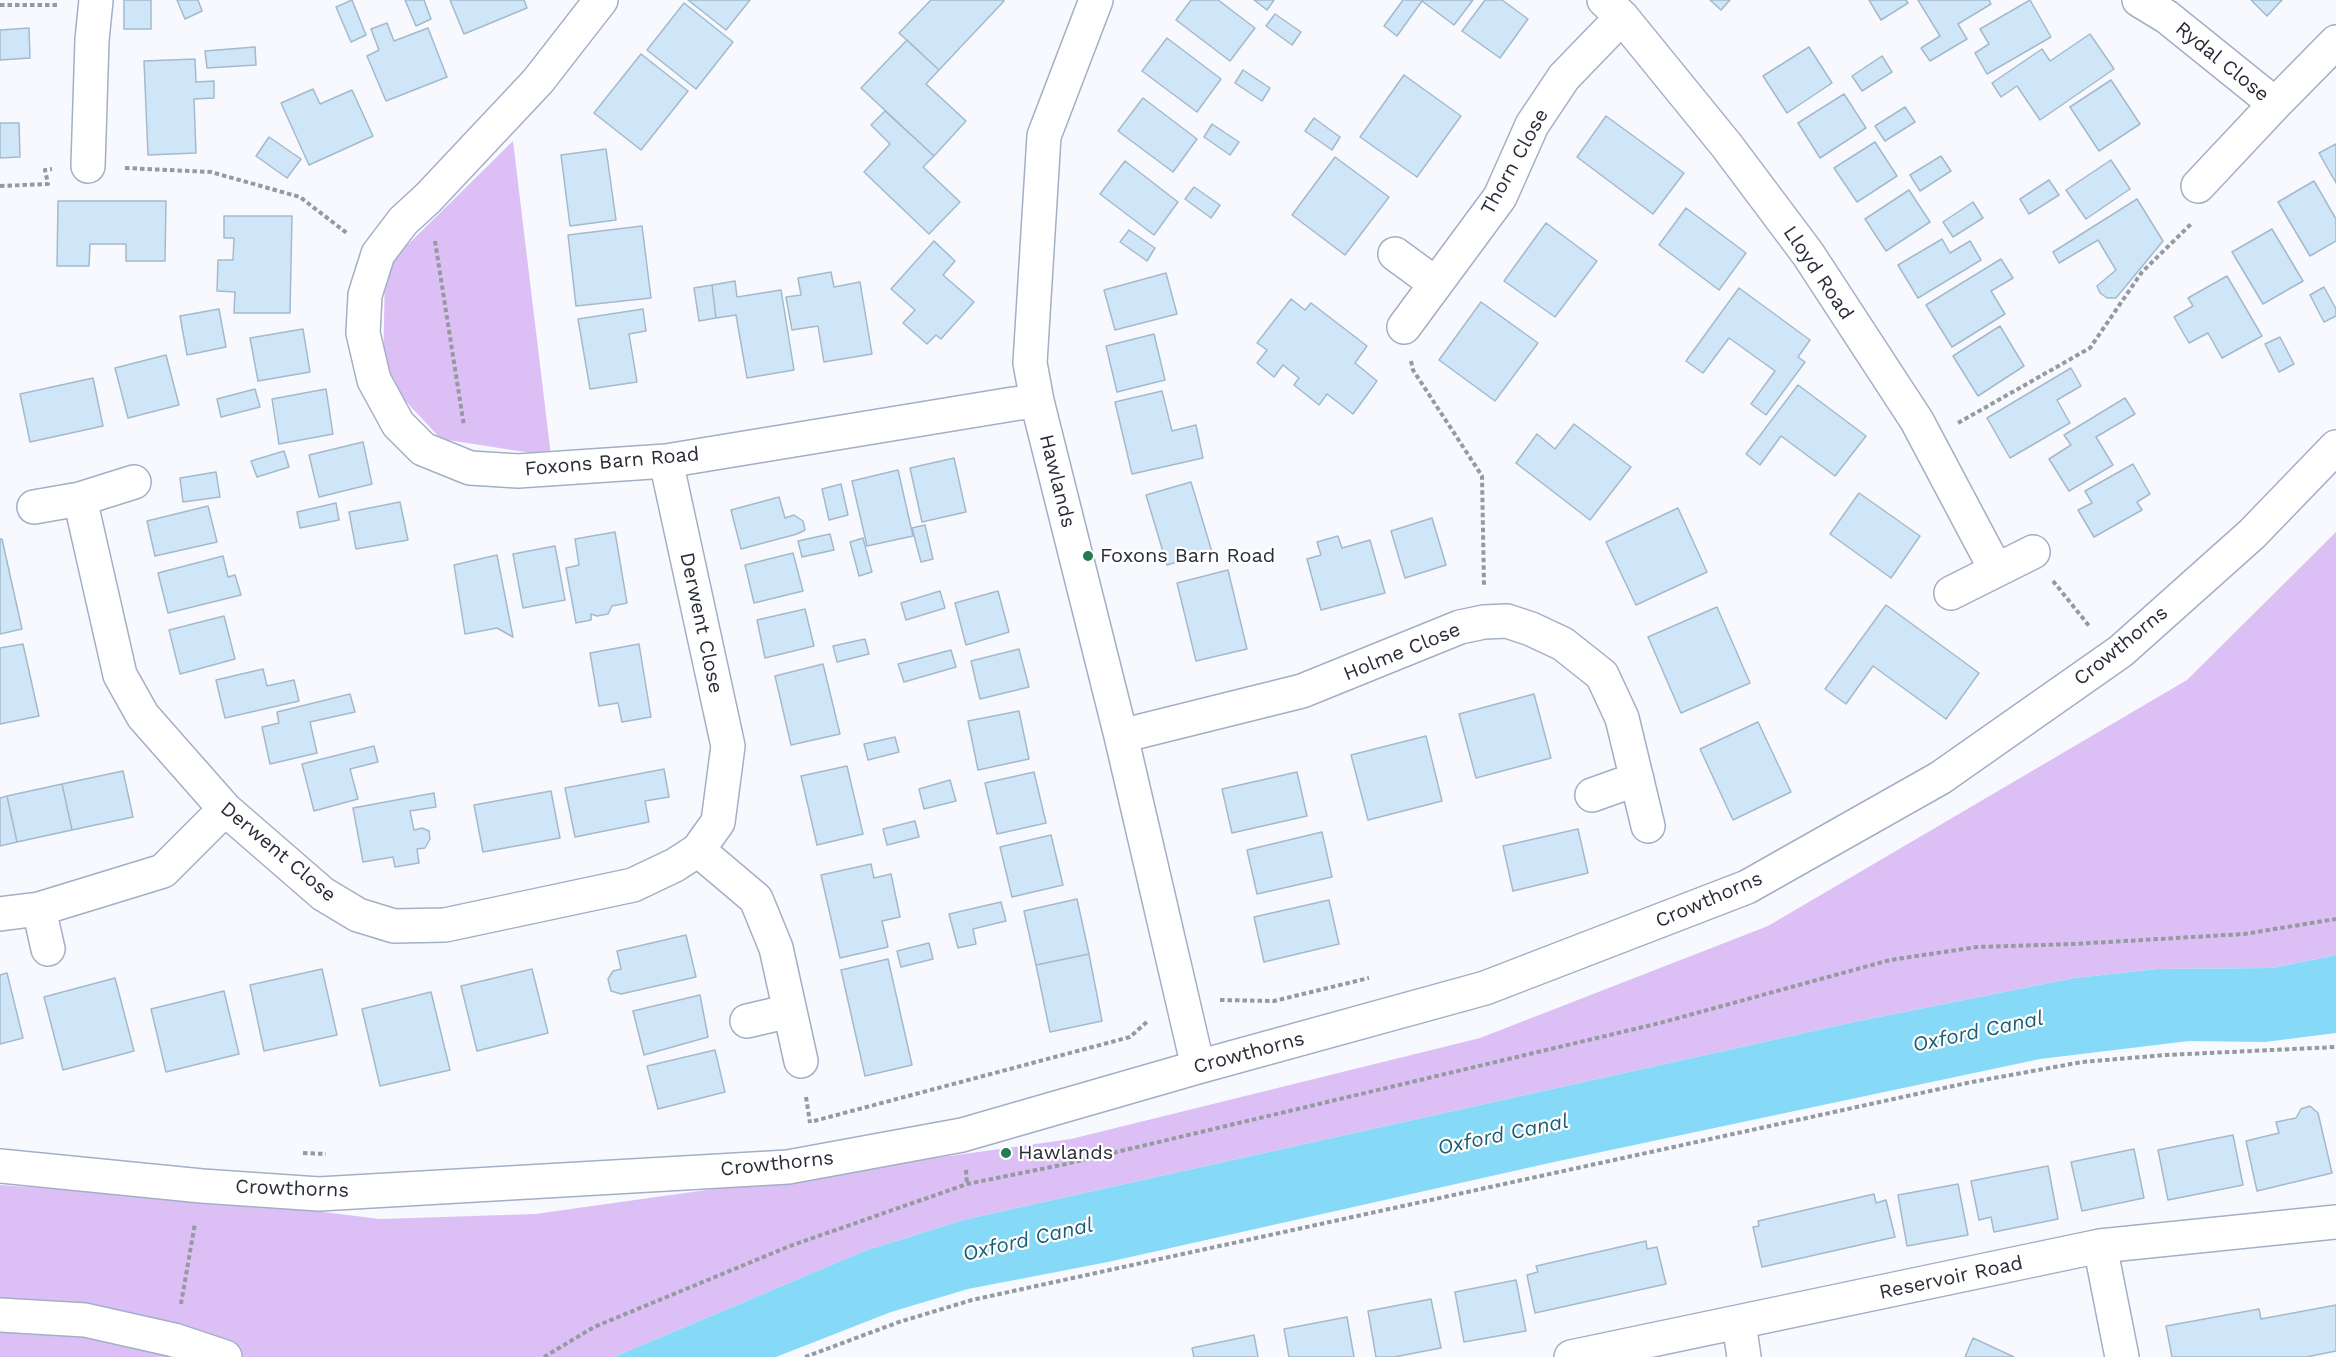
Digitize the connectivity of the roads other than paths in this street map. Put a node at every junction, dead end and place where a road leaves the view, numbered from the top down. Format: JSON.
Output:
{"nodes":[{"id":1,"x":601,"y":0,"type":"edge"},
{"id":2,"x":1096,"y":0,"type":"edge"},
{"id":3,"x":2139,"y":0,"type":"edge"},
{"id":4,"x":96,"y":2,"type":"edge"},
{"id":5,"x":1613,"y":8,"type":"edge"},
{"id":6,"x":2336,"y":42,"type":"edge"},
{"id":7,"x":2275,"y":104,"type":"junction"},
{"id":8,"x":87,"y":166,"type":"road end"},
{"id":9,"x":2198,"y":186,"type":"road end"},
{"id":10,"x":1395,"y":254,"type":"dead end"},
{"id":11,"x":1436,"y":284,"type":"junction"},
{"id":12,"x":1404,"y":327,"type":"road end"},
{"id":13,"x":1037,"y":401,"type":"junction"},
{"id":14,"x":2336,"y":447,"type":"edge"},
{"id":15,"x":666,"y":461,"type":"junction"},
{"id":16,"x":134,"y":482,"type":"dead end"},
{"id":17,"x":80,"y":499,"type":"junction"},
{"id":18,"x":34,"y":507,"type":"dead end"},
{"id":19,"x":2031,"y":552,"type":"road end"},
{"id":20,"x":1996,"y":570,"type":"junction"},
{"id":21,"x":1951,"y":593,"type":"dead end"},
{"id":22,"x":1121,"y":736,"type":"junction"},
{"id":23,"x":1636,"y":779,"type":"junction"},
{"id":24,"x":1592,"y":795,"type":"dead end"},
{"id":25,"x":225,"y":809,"type":"junction"},
{"id":26,"x":1648,"y":826,"type":"dead end"},
{"id":27,"x":698,"y":850,"type":"junction"},
{"id":28,"x":39,"y":909,"type":"junction"},
{"id":29,"x":0,"y":914,"type":"edge"},
{"id":30,"x":48,"y":949,"type":"dead end"},
{"id":31,"x":790,"y":1011,"type":"junction"},
{"id":32,"x":747,"y":1021,"type":"dead end"},
{"id":33,"x":801,"y":1061,"type":"dead end"},
{"id":34,"x":1198,"y":1067,"type":"junction"},
{"id":35,"x":0,"y":1166,"type":"edge"},
{"id":36,"x":2336,"y":1222,"type":"edge"},
{"id":37,"x":2100,"y":1246,"type":"junction"},
{"id":38,"x":0,"y":1315,"type":"edge"},
{"id":39,"x":1739,"y":1323,"type":"junction"},
{"id":40,"x":225,"y":1357,"type":"edge"},
{"id":41,"x":1570,"y":1357,"type":"edge"},
{"id":42,"x":1744,"y":1357,"type":"edge"},
{"id":43,"x":2122,"y":1357,"type":"edge"}],
"edges":[{"from":1,"to":15,"type":"street","name":"Foxons Barn Road"},
{"from":2,"to":13,"type":"street","name":"Hawlands"},
{"from":3,"to":7,"type":"street","name":"Rydal Close"},
{"from":4,"to":8,"type":"street"},
{"from":5,"to":11,"type":"street","name":"Thorn Close"},
{"from":5,"to":20,"type":"street","name":"Lloyd Road"},
{"from":6,"to":7,"type":"street","name":"Rydal Close"},
{"from":7,"to":9,"type":"street","name":"Rydal Close"},
{"from":10,"to":11,"type":"street"},
{"from":11,"to":12,"type":"street","name":"Thorn Close"},
{"from":13,"to":15,"type":"street","name":"Foxons Barn Road"},
{"from":13,"to":22,"type":"street","name":"Hawlands"},
{"from":14,"to":34,"type":"street","name":"Crowthorns"},
{"from":15,"to":27,"type":"street","name":"Derwent Close"},
{"from":16,"to":17,"type":"street"},
{"from":17,"to":18,"type":"street"},
{"from":17,"to":25,"type":"street","name":"Derwent Close"},
{"from":19,"to":20,"type":"street"},
{"from":20,"to":21,"type":"street"},
{"from":22,"to":23,"type":"street","name":"Holme Close"},
{"from":22,"to":34,"type":"street","name":"Hawlands"},
{"from":23,"to":24,"type":"street"},
{"from":23,"to":26,"type":"street","name":"Holme Close"},
{"from":25,"to":27,"type":"street","name":"Derwent Close"},
{"from":25,"to":28,"type":"street"},
{"from":27,"to":31,"type":"street"},
{"from":28,"to":29,"type":"street"},
{"from":28,"to":30,"type":"street"},
{"from":31,"to":32,"type":"street"},
{"from":31,"to":33,"type":"street"},
{"from":34,"to":35,"type":"street","name":"Crowthorns"},
{"from":36,"to":37,"type":"street","name":"Reservoir Road"},
{"from":37,"to":39,"type":"street","name":"Reservoir Road"},
{"from":37,"to":43,"type":"street"},
{"from":38,"to":40,"type":"street"},
{"from":39,"to":41,"type":"street","name":"Reservoir Road"},
{"from":39,"to":42,"type":"street"}]}
